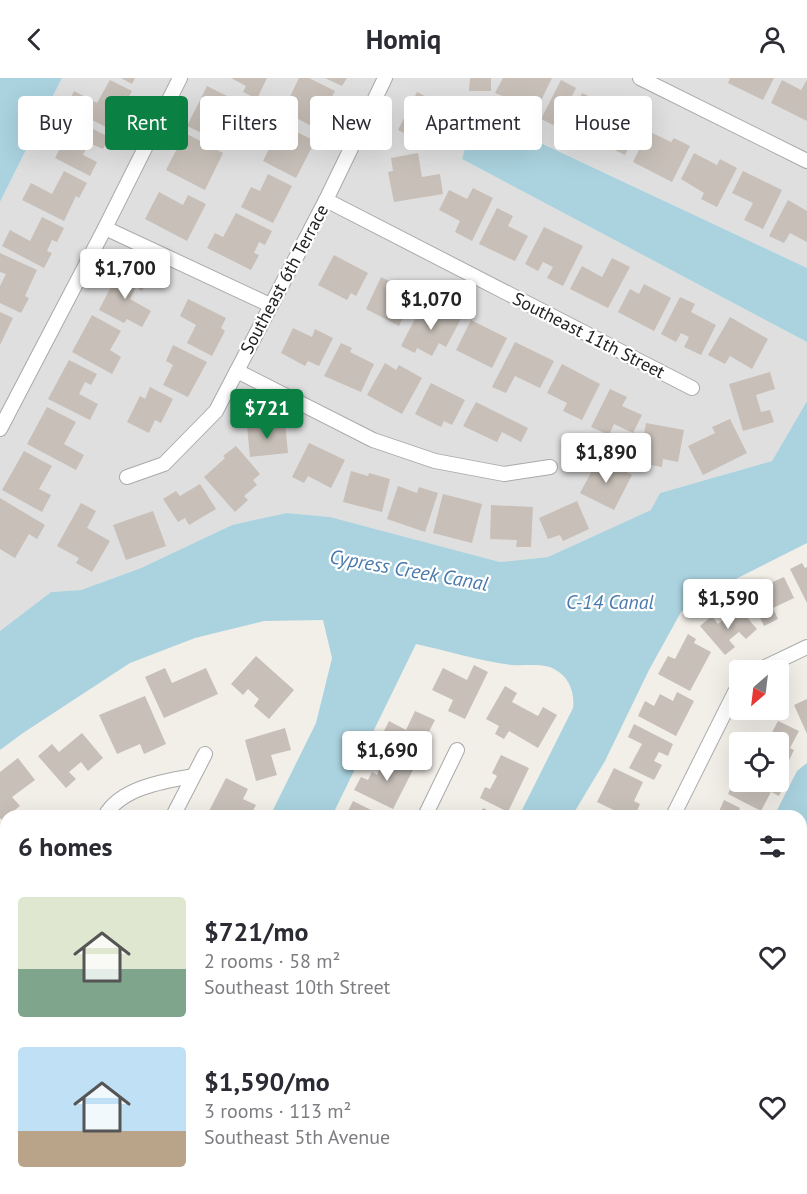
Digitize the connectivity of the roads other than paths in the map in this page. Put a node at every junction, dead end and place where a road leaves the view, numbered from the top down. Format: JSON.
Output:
{"nodes":[{"id":1,"x":180,"y":78,"type":"edge"},
{"id":2,"x":385,"y":78,"type":"edge"},
{"id":3,"x":640,"y":78,"type":"edge"},
{"id":4,"x":807,"y":161,"type":"edge"},
{"id":5,"x":326,"y":200,"type":"junction"},
{"id":6,"x":105,"y":228,"type":"junction"},
{"id":7,"x":270,"y":305,"type":"junction"},
{"id":8,"x":237,"y":371,"type":"junction"},
{"id":9,"x":692,"y":388,"type":"dead end"},
{"id":10,"x":0,"y":429,"type":"edge"},
{"id":11,"x":550,"y":467,"type":"dead end"},
{"id":12,"x":127,"y":477,"type":"dead end"},
{"id":13,"x":807,"y":647,"type":"edge"},
{"id":14,"x":780,"y":660,"type":"edge"},
{"id":15,"x":729,"y":704,"type":"edge"},
{"id":16,"x":458,"y":750,"type":"dead end"},
{"id":17,"x":205,"y":754,"type":"dead end"},
{"id":18,"x":193,"y":776,"type":"junction"},
{"id":19,"x":110,"y":810,"type":"edge"},
{"id":20,"x":176,"y":810,"type":"edge"},
{"id":21,"x":428,"y":810,"type":"edge"},
{"id":22,"x":676,"y":810,"type":"edge"}],
"edges":[{"from":1,"to":6,"type":"street"},
{"from":2,"to":5,"type":"street","name":"Southeast 6th Terrace"},
{"from":3,"to":4,"type":"street"},
{"from":5,"to":7,"type":"street","name":"Southeast 6th Terrace"},
{"from":5,"to":9,"type":"street","name":"Southeast 11th Street"},
{"from":6,"to":7,"type":"street"},
{"from":6,"to":10,"type":"street"},
{"from":7,"to":8,"type":"street","name":"Southeast 6th Terrace"},
{"from":8,"to":11,"type":"street"},
{"from":8,"to":12,"type":"street","name":"Southeast 6th Terrace"},
{"from":13,"to":14,"type":"street"},
{"from":15,"to":22,"type":"street"},
{"from":16,"to":21,"type":"street"},
{"from":17,"to":18,"type":"street"},
{"from":18,"to":19,"type":"street"},
{"from":18,"to":20,"type":"street"}]}
